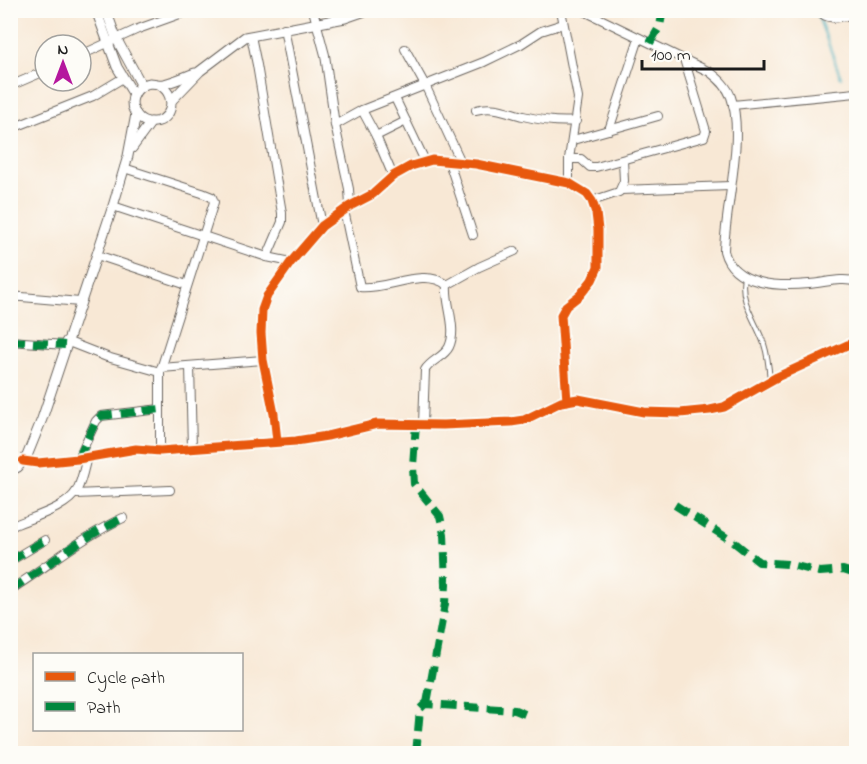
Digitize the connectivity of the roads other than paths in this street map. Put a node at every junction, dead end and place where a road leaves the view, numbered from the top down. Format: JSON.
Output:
{"nodes":[{"id":1,"x":96,"y":10,"type":"edge"},
{"id":2,"x":106,"y":10,"type":"edge"},
{"id":3,"x":191,"y":10,"type":"edge"},
{"id":4,"x":314,"y":10,"type":"edge"},
{"id":5,"x":368,"y":10,"type":"edge"},
{"id":6,"x":561,"y":10,"type":"edge"},
{"id":7,"x":582,"y":10,"type":"edge"},
{"id":8,"x":819,"y":10,"type":"edge"},
{"id":9,"x":856,"y":14,"type":"edge"},
{"id":10,"x":316,"y":23,"type":"junction"},
{"id":11,"x":563,"y":24,"type":"junction"},
{"id":12,"x":284,"y":28,"type":"junction"},
{"id":13,"x":251,"y":36,"type":"junction"},
{"id":14,"x":639,"y":38,"type":"junction"},
{"id":15,"x":111,"y":40,"type":"junction"},
{"id":16,"x":93,"y":49,"type":"edge"},
{"id":17,"x":405,"y":50,"type":"dead end"},
{"id":18,"x":684,"y":59,"type":"junction"},
{"id":19,"x":200,"y":70,"type":"junction"},
{"id":20,"x":33,"y":76,"type":"edge"},
{"id":21,"x":123,"y":78,"type":"junction"},
{"id":22,"x":160,"y":85,"type":"junction"},
{"id":23,"x":10,"y":86,"type":"edge"},
{"id":24,"x":142,"y":86,"type":"junction"},
{"id":25,"x":426,"y":87,"type":"junction"},
{"id":26,"x":856,"y":93,"type":"edge"},
{"id":27,"x":134,"y":95,"type":"junction"},
{"id":28,"x":395,"y":98,"type":"junction"},
{"id":29,"x":171,"y":100,"type":"junction"},
{"id":30,"x":733,"y":105,"type":"junction"},
{"id":31,"x":362,"y":110,"type":"junction"},
{"id":32,"x":476,"y":110,"type":"dead end"},
{"id":33,"x":136,"y":114,"type":"junction"},
{"id":34,"x":658,"y":116,"type":"dead end"},
{"id":35,"x":406,"y":121,"type":"junction"},
{"id":36,"x":576,"y":121,"type":"junction"},
{"id":37,"x":151,"y":122,"type":"junction"},
{"id":38,"x":335,"y":124,"type":"junction"},
{"id":39,"x":10,"y":129,"type":"edge"},
{"id":40,"x":609,"y":129,"type":"junction"},
{"id":41,"x":376,"y":136,"type":"junction"},
{"id":42,"x":573,"y":140,"type":"junction"},
{"id":43,"x":128,"y":156,"type":"junction"},
{"id":44,"x":569,"y":159,"type":"junction"},
{"id":45,"x":623,"y":160,"type":"junction"},
{"id":46,"x":425,"y":161,"type":"junction"},
{"id":47,"x":449,"y":162,"type":"junction"},
{"id":48,"x":461,"y":162,"type":"junction"},
{"id":49,"x":124,"y":168,"type":"junction"},
{"id":50,"x":393,"y":176,"type":"junction"},
{"id":51,"x":568,"y":183,"type":"junction"},
{"id":52,"x":730,"y":186,"type":"junction"},
{"id":53,"x":621,"y":190,"type":"junction"},
{"id":54,"x":592,"y":201,"type":"junction"},
{"id":55,"x":113,"y":206,"type":"junction"},
{"id":56,"x":347,"y":208,"type":"junction"},
{"id":57,"x":322,"y":226,"type":"junction"},
{"id":58,"x":473,"y":235,"type":"dead end"},
{"id":59,"x":203,"y":236,"type":"junction"},
{"id":60,"x":515,"y":251,"type":"dead end"},
{"id":61,"x":97,"y":255,"type":"junction"},
{"id":62,"x":267,"y":257,"type":"junction"},
{"id":63,"x":291,"y":262,"type":"junction"},
{"id":64,"x":744,"y":276,"type":"junction"},
{"id":65,"x":856,"y":282,"type":"edge"},
{"id":66,"x":187,"y":285,"type":"junction"},
{"id":67,"x":447,"y":285,"type":"junction"},
{"id":68,"x":10,"y":296,"type":"edge"},
{"id":69,"x":80,"y":302,"type":"junction"},
{"id":70,"x":10,"y":341,"type":"edge"},
{"id":71,"x":856,"y":341,"type":"edge"},
{"id":72,"x":66,"y":343,"type":"junction"},
{"id":73,"x":263,"y":360,"type":"junction"},
{"id":74,"x":190,"y":366,"type":"junction"},
{"id":75,"x":161,"y":370,"type":"junction"},
{"id":76,"x":770,"y":381,"type":"junction"},
{"id":77,"x":567,"y":400,"type":"junction"},
{"id":78,"x":160,"y":409,"type":"junction"},
{"id":79,"x":423,"y":424,"type":"junction"},
{"id":80,"x":277,"y":441,"type":"junction"},
{"id":81,"x":192,"y":448,"type":"junction"},
{"id":82,"x":160,"y":451,"type":"junction"},
{"id":83,"x":82,"y":458,"type":"junction"},
{"id":84,"x":23,"y":461,"type":"junction"},
{"id":85,"x":10,"y":471,"type":"edge"},
{"id":86,"x":170,"y":490,"type":"dead end"},
{"id":87,"x":75,"y":494,"type":"junction"},
{"id":88,"x":123,"y":518,"type":"dead end"},
{"id":89,"x":11,"y":524,"type":"edge"},
{"id":90,"x":45,"y":540,"type":"dead end"},
{"id":91,"x":10,"y":561,"type":"edge"},
{"id":92,"x":10,"y":590,"type":"edge"}],
"edges":[{"from":1,"to":15,"type":"street"},
{"from":2,"to":15,"type":"street"},
{"from":3,"to":15,"type":"street"},
{"from":4,"to":10,"type":"street"},
{"from":5,"to":10,"type":"street"},
{"from":6,"to":11,"type":"street"},
{"from":7,"to":14,"type":"street"},
{"from":8,"to":9,"type":"street"},
{"from":10,"to":12,"type":"street"},
{"from":10,"to":38,"type":"street"},
{"from":11,"to":25,"type":"street"},
{"from":11,"to":36,"type":"street"},
{"from":12,"to":13,"type":"street"},
{"from":12,"to":57,"type":"street"},
{"from":13,"to":19,"type":"street"},
{"from":13,"to":62,"type":"street"},
{"from":14,"to":18,"type":"street"},
{"from":14,"to":40,"type":"street"},
{"from":15,"to":16,"type":"street"},
{"from":15,"to":21,"type":"street"},
{"from":15,"to":24,"type":"street"},
{"from":17,"to":25,"type":"street"},
{"from":18,"to":30,"type":"street"},
{"from":18,"to":45,"type":"street"},
{"from":19,"to":22,"type":"street"},
{"from":19,"to":29,"type":"street"},
{"from":20,"to":23,"type":"street"},
{"from":21,"to":27,"type":"street"},
{"from":21,"to":39,"type":"street"},
{"from":22,"to":24,"type":"street"},
{"from":22,"to":29,"type":"street"},
{"from":24,"to":27,"type":"street"},
{"from":25,"to":28,"type":"street"},
{"from":25,"to":48,"type":"street"},
{"from":26,"to":30,"type":"street"},
{"from":27,"to":33,"type":"street"},
{"from":28,"to":31,"type":"street"},
{"from":28,"to":35,"type":"street"},
{"from":29,"to":37,"type":"street"},
{"from":30,"to":52,"type":"street"},
{"from":31,"to":38,"type":"street"},
{"from":31,"to":41,"type":"street"},
{"from":32,"to":36,"type":"street"},
{"from":33,"to":37,"type":"street"},
{"from":33,"to":43,"type":"street"},
{"from":34,"to":40,"type":"street"},
{"from":35,"to":41,"type":"street"},
{"from":35,"to":46,"type":"street"},
{"from":36,"to":42,"type":"street"},
{"from":37,"to":43,"type":"street"},
{"from":38,"to":56,"type":"street"},
{"from":40,"to":42,"type":"street"},
{"from":41,"to":50,"type":"street"},
{"from":42,"to":44,"type":"street"},
{"from":43,"to":49,"type":"street"},
{"from":44,"to":45,"type":"street"},
{"from":44,"to":51,"type":"street"},
{"from":45,"to":53,"type":"street"},
{"from":46,"to":47,"type":"street"},
{"from":46,"to":50,"type":"street"},
{"from":47,"to":48,"type":"street"},
{"from":47,"to":58,"type":"street"},
{"from":48,"to":51,"type":"street"},
{"from":49,"to":55,"type":"street"},
{"from":49,"to":59,"type":"street"},
{"from":50,"to":56,"type":"street"},
{"from":51,"to":54,"type":"street"},
{"from":52,"to":53,"type":"street"},
{"from":52,"to":64,"type":"street"},
{"from":53,"to":54,"type":"street"},
{"from":54,"to":77,"type":"street"},
{"from":55,"to":59,"type":"street"},
{"from":55,"to":61,"type":"street"},
{"from":56,"to":57,"type":"street"},
{"from":56,"to":67,"type":"street"},
{"from":57,"to":63,"type":"street"},
{"from":59,"to":62,"type":"street"},
{"from":59,"to":66,"type":"street"},
{"from":60,"to":67,"type":"street"},
{"from":61,"to":66,"type":"street"},
{"from":61,"to":69,"type":"street"},
{"from":62,"to":63,"type":"street"},
{"from":63,"to":73,"type":"street"},
{"from":64,"to":65,"type":"street"},
{"from":64,"to":76,"type":"lane"},
{"from":66,"to":75,"type":"street"},
{"from":67,"to":79,"type":"street"},
{"from":68,"to":69,"type":"street"},
{"from":69,"to":72,"type":"street"},
{"from":70,"to":72,"type":"street"},
{"from":71,"to":76,"type":"street"},
{"from":72,"to":75,"type":"street"},
{"from":72,"to":84,"type":"street"},
{"from":73,"to":74,"type":"street"},
{"from":73,"to":80,"type":"street"},
{"from":74,"to":75,"type":"street"},
{"from":74,"to":81,"type":"street"},
{"from":75,"to":78,"type":"street"},
{"from":76,"to":77,"type":"street"},
{"from":77,"to":79,"type":"street"},
{"from":78,"to":82,"type":"street"},
{"from":78,"to":83,"type":"street"},
{"from":79,"to":80,"type":"street"},
{"from":80,"to":81,"type":"street"},
{"from":81,"to":82,"type":"street"},
{"from":82,"to":83,"type":"street"},
{"from":83,"to":84,"type":"street"},
{"from":83,"to":87,"type":"street"},
{"from":84,"to":85,"type":"street"},
{"from":86,"to":87,"type":"street"},
{"from":87,"to":89,"type":"street"},
{"from":88,"to":92,"type":"street"},
{"from":90,"to":91,"type":"street"}]}
